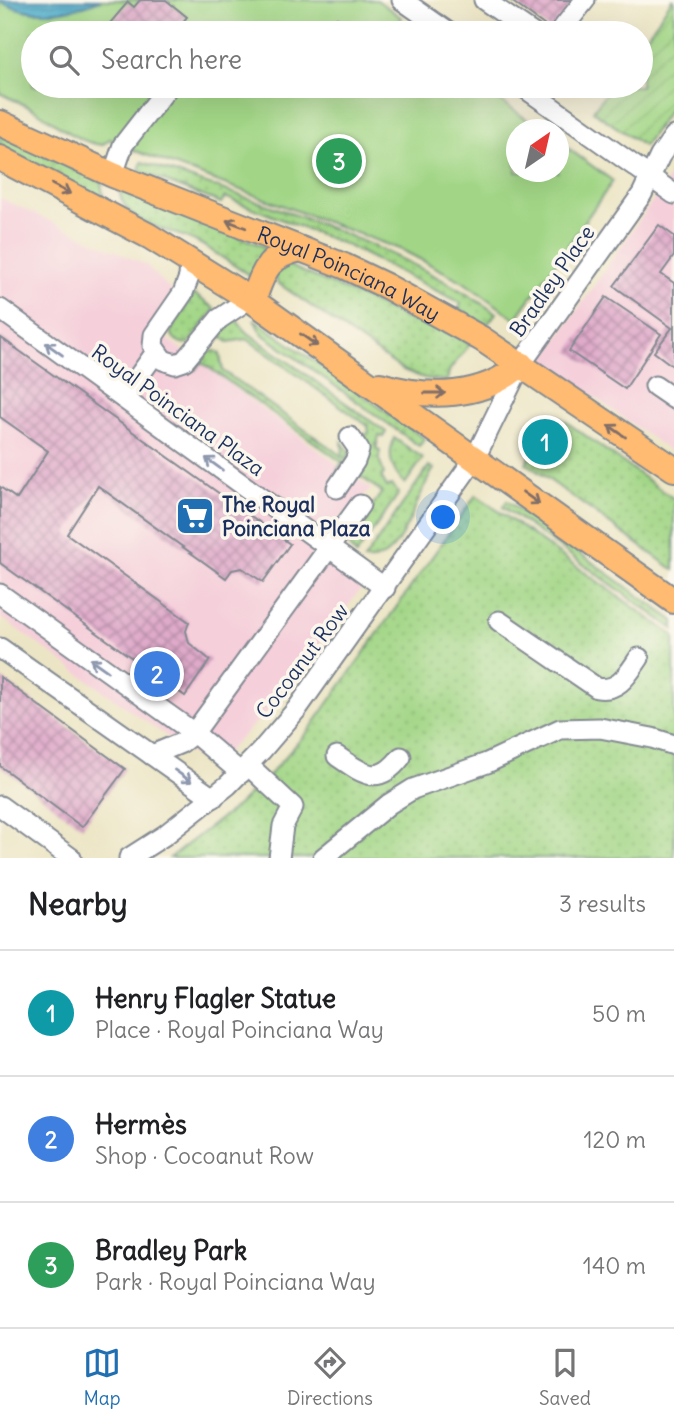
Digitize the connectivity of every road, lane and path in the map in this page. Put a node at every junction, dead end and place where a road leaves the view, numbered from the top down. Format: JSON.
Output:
{"nodes":[{"id":1,"x":402,"y":0,"type":"edge"},
{"id":2,"x":484,"y":0,"type":"edge"},
{"id":3,"x":585,"y":0,"type":"edge"},
{"id":4,"x":432,"y":21,"type":"edge"},
{"id":5,"x":515,"y":21,"type":"edge"},
{"id":6,"x":568,"y":21,"type":"edge"},
{"id":7,"x":160,"y":98,"type":"edge"},
{"id":8,"x":539,"y":98,"type":"edge"},
{"id":9,"x":0,"y":123,"type":"edge"},
{"id":10,"x":674,"y":136,"type":"edge"},
{"id":11,"x":0,"y":158,"type":"edge"},
{"id":12,"x":113,"y":174,"type":"junction"},
{"id":13,"x":650,"y":177,"type":"junction"},
{"id":14,"x":674,"y":194,"type":"edge"},
{"id":15,"x":125,"y":223,"type":"junction"},
{"id":16,"x":300,"y":249,"type":"junction"},
{"id":17,"x":190,"y":261,"type":"junction"},
{"id":18,"x":251,"y":300,"type":"junction"},
{"id":19,"x":0,"y":309,"type":"edge"},
{"id":20,"x":156,"y":352,"type":"junction"},
{"id":21,"x":521,"y":363,"type":"junction"},
{"id":22,"x":368,"y":382,"type":"junction"},
{"id":23,"x":655,"y":386,"type":"dead end"},
{"id":24,"x":122,"y":398,"type":"junction"},
{"id":25,"x":674,"y":399,"type":"edge"},
{"id":26,"x":350,"y":437,"type":"dead end"},
{"id":27,"x":475,"y":458,"type":"junction"},
{"id":28,"x":671,"y":462,"type":"edge"},
{"id":29,"x":337,"y":488,"type":"dead end"},
{"id":30,"x":360,"y":505,"type":"dead end"},
{"id":31,"x":329,"y":547,"type":"junction"},
{"id":32,"x":385,"y":588,"type":"junction"},
{"id":33,"x":0,"y":594,"type":"edge"},
{"id":34,"x":674,"y":601,"type":"edge"},
{"id":35,"x":499,"y":621,"type":"dead end"},
{"id":36,"x":0,"y":648,"type":"edge"},
{"id":37,"x":639,"y":658,"type":"dead end"},
{"id":38,"x":194,"y":733,"type":"junction"},
{"id":39,"x":674,"y":745,"type":"edge"},
{"id":40,"x":152,"y":755,"type":"junction"},
{"id":41,"x":337,"y":756,"type":"dead end"},
{"id":42,"x":401,"y":757,"type":"dead end"},
{"id":43,"x":244,"y":769,"type":"junction"},
{"id":44,"x":213,"y":798,"type":"junction"},
{"id":45,"x":0,"y":806,"type":"edge"},
{"id":46,"x":71,"y":858,"type":"edge"},
{"id":47,"x":129,"y":858,"type":"edge"},
{"id":48,"x":279,"y":858,"type":"edge"},
{"id":49,"x":323,"y":858,"type":"edge"}],
"edges":[{"from":1,"to":4,"type":"street"},
{"from":2,"to":5,"type":"street"},
{"from":3,"to":6,"type":"street"},
{"from":7,"to":12,"type":"street"},
{"from":8,"to":13,"type":"street"},
{"from":9,"to":12,"type":"main road","name":"Royal Poinciana Way"},
{"from":10,"to":13,"type":"street","name":"Bradley Place"},
{"from":11,"to":15,"type":"main road","one_way":true},
{"from":12,"to":15,"type":"main road"},
{"from":16,"to":12,"type":"main road","name":"Royal Poinciana Way","one_way":true},
{"from":13,"to":14,"type":"street"},
{"from":13,"to":21,"type":"street","name":"Bradley Place"},
{"from":15,"to":17,"type":"main road"},
{"from":16,"to":18,"type":"main road"},
{"from":16,"to":21,"type":"main road","name":"Royal Poinciana Way"},
{"from":17,"to":18,"type":"main road"},
{"from":17,"to":20,"type":"street"},
{"from":18,"to":20,"type":"street"},
{"from":18,"to":22,"type":"main road","one_way":true},
{"from":24,"to":19,"type":"street","name":"Royal Poinciana Plaza","one_way":true},
{"from":20,"to":24,"type":"street"},
{"from":22,"to":21,"type":"main road","one_way":true},
{"from":21,"to":27,"type":"street","name":"Bradley Place"},
{"from":28,"to":21,"type":"main road","name":"Royal Poinciana Way","one_way":true},
{"from":22,"to":27,"type":"main road"},
{"from":23,"to":25,"type":"street"},
{"from":31,"to":24,"type":"street","name":"Royal Poinciana Plaza","one_way":true},
{"from":26,"to":29,"type":"street"},
{"from":27,"to":32,"type":"street","name":"Cocoanut Row"},
{"from":27,"to":34,"type":"main road","one_way":true},
{"from":30,"to":31,"type":"street"},
{"from":31,"to":32,"type":"street","name":"Royal Poinciana Plaza"},
{"from":31,"to":38,"type":"street"},
{"from":32,"to":43,"type":"street","name":"Cocoanut Row"},
{"from":38,"to":33,"type":"street","one_way":true},
{"from":35,"to":37,"type":"street"},
{"from":36,"to":40,"type":"street"},
{"from":38,"to":40,"type":"street"},
{"from":38,"to":43,"type":"street"},
{"from":39,"to":49,"type":"street"},
{"from":40,"to":44,"type":"street","one_way":true},
{"from":41,"to":42,"type":"street"},
{"from":43,"to":44,"type":"street","name":"Cocoanut Row"},
{"from":43,"to":48,"type":"street"},
{"from":44,"to":47,"type":"street","name":"Cocoanut Row"},
{"from":45,"to":46,"type":"street"}]}
